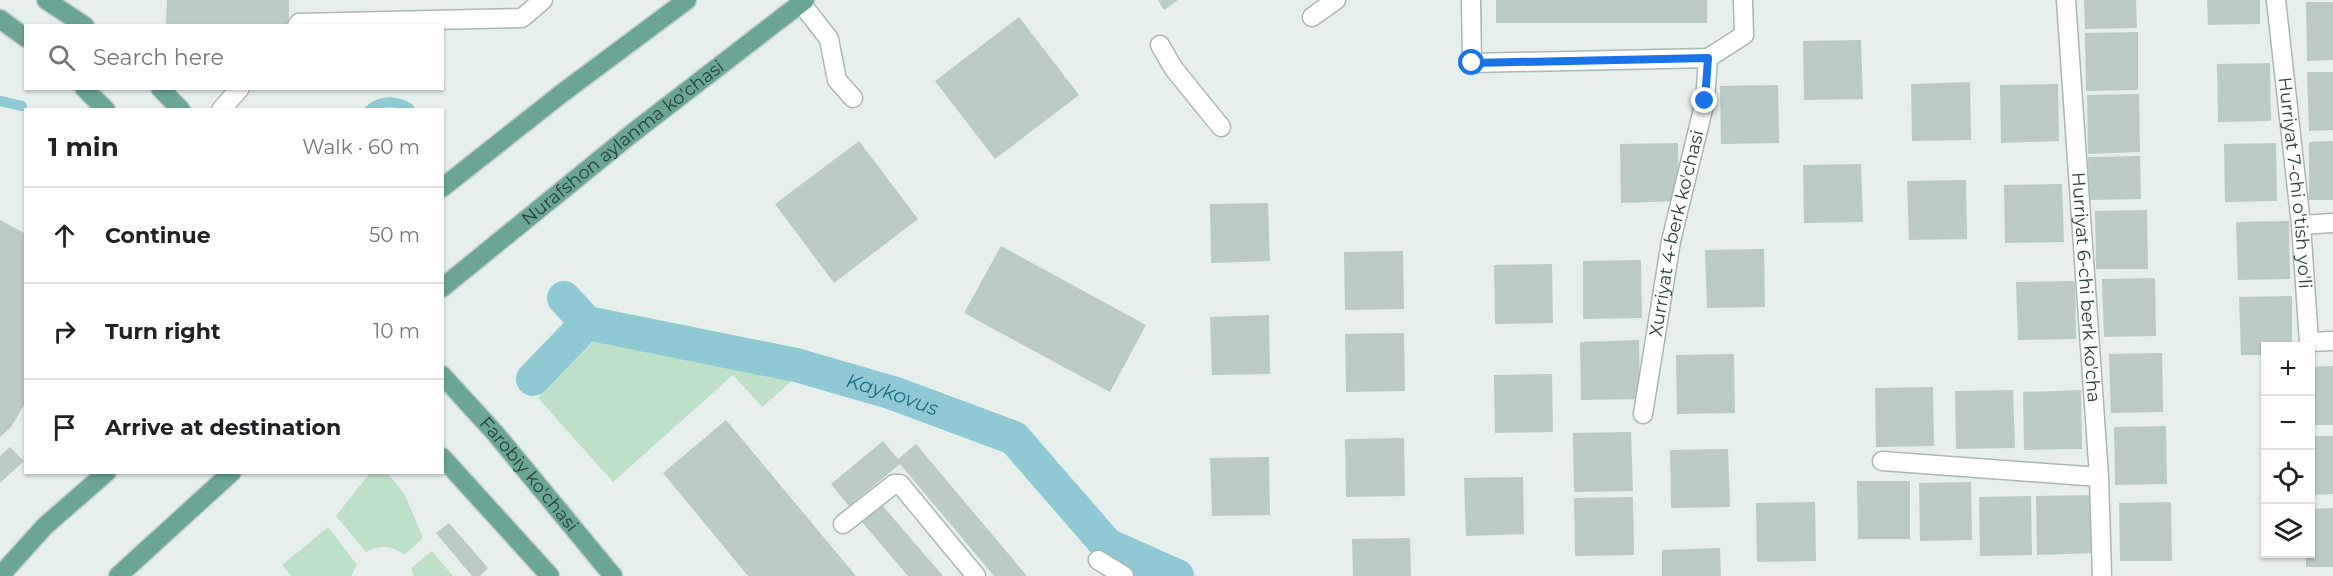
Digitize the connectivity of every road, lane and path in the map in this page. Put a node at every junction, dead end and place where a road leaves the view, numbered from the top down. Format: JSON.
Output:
{"nodes":[{"id":1,"x":46,"y":0,"type":"edge"},
{"id":2,"x":543,"y":0,"type":"edge"},
{"id":3,"x":687,"y":0,"type":"edge"},
{"id":4,"x":1336,"y":0,"type":"edge"},
{"id":5,"x":1471,"y":0,"type":"edge"},
{"id":6,"x":1743,"y":0,"type":"edge"},
{"id":7,"x":2066,"y":0,"type":"edge"},
{"id":8,"x":2276,"y":0,"type":"edge"},
{"id":9,"x":803,"y":2,"type":"edge"},
{"id":10,"x":1312,"y":17,"type":"dead end"},
{"id":11,"x":0,"y":19,"type":"edge"},
{"id":12,"x":82,"y":24,"type":"edge"},
{"id":13,"x":298,"y":24,"type":"edge"},
{"id":14,"x":24,"y":37,"type":"edge"},
{"id":15,"x":1160,"y":45,"type":"dead end"},
{"id":16,"x":1708,"y":58,"type":"junction"},
{"id":17,"x":86,"y":90,"type":"edge"},
{"id":18,"x":161,"y":90,"type":"edge"},
{"id":19,"x":238,"y":90,"type":"edge"},
{"id":20,"x":853,"y":98,"type":"dead end"},
{"id":21,"x":104,"y":108,"type":"edge"},
{"id":22,"x":179,"y":108,"type":"edge"},
{"id":23,"x":223,"y":108,"type":"edge"},
{"id":24,"x":1221,"y":127,"type":"dead end"},
{"id":25,"x":444,"y":186,"type":"edge"},
{"id":26,"x":2333,"y":222,"type":"edge"},
{"id":27,"x":2301,"y":225,"type":"junction"},
{"id":28,"x":444,"y":286,"type":"edge"},
{"id":29,"x":2333,"y":341,"type":"edge"},
{"id":30,"x":444,"y":377,"type":"edge"},
{"id":31,"x":1643,"y":414,"type":"dead end"},
{"id":32,"x":444,"y":459,"type":"edge"},
{"id":33,"x":1882,"y":460,"type":"dead end"},
{"id":34,"x":105,"y":474,"type":"edge"},
{"id":35,"x":230,"y":474,"type":"edge"},
{"id":36,"x":2098,"y":477,"type":"junction"},
{"id":37,"x":843,"y":524,"type":"dead end"},
{"id":38,"x":1098,"y":560,"type":"dead end"},
{"id":39,"x":0,"y":576,"type":"edge"},
{"id":40,"x":118,"y":576,"type":"edge"},
{"id":41,"x":550,"y":576,"type":"edge"},
{"id":42,"x":613,"y":576,"type":"edge"},
{"id":43,"x":976,"y":576,"type":"edge"},
{"id":44,"x":1124,"y":576,"type":"edge"},
{"id":45,"x":2102,"y":576,"type":"edge"}],
"edges":[{"from":1,"to":12,"type":"main road"},
{"from":2,"to":13,"type":"street"},
{"from":3,"to":25,"type":"main road"},
{"from":4,"to":10,"type":"street"},
{"from":5,"to":16,"type":"street"},
{"from":6,"to":16,"type":"street"},
{"from":7,"to":36,"type":"street","name":"Hurriyat 6-chi berk ko'cha"},
{"from":8,"to":27,"type":"street","name":"Hurriyat 7-chi o'tish yo'li"},
{"from":9,"to":20,"type":"street"},
{"from":9,"to":28,"type":"main road","name":"Nurafshon aylanma ko'chasi"},
{"from":11,"to":14,"type":"main road"},
{"from":15,"to":24,"type":"street"},
{"from":16,"to":31,"type":"street","name":"Xurriyat 4-berk ko'chasi"},
{"from":17,"to":21,"type":"main road"},
{"from":18,"to":22,"type":"main road"},
{"from":19,"to":23,"type":"street"},
{"from":26,"to":27,"type":"street"},
{"from":27,"to":29,"type":"street","name":"Hurriyat 7-chi o'tish yo'li"},
{"from":30,"to":42,"type":"main road","name":"Farobiy ko'chasi"},
{"from":32,"to":41,"type":"main road"},
{"from":33,"to":36,"type":"street"},
{"from":34,"to":39,"type":"main road"},
{"from":35,"to":40,"type":"main road"},
{"from":36,"to":45,"type":"street","name":"Hurriyat 6-chi berk ko'cha"},
{"from":37,"to":43,"type":"street"},
{"from":38,"to":44,"type":"street"}]}
